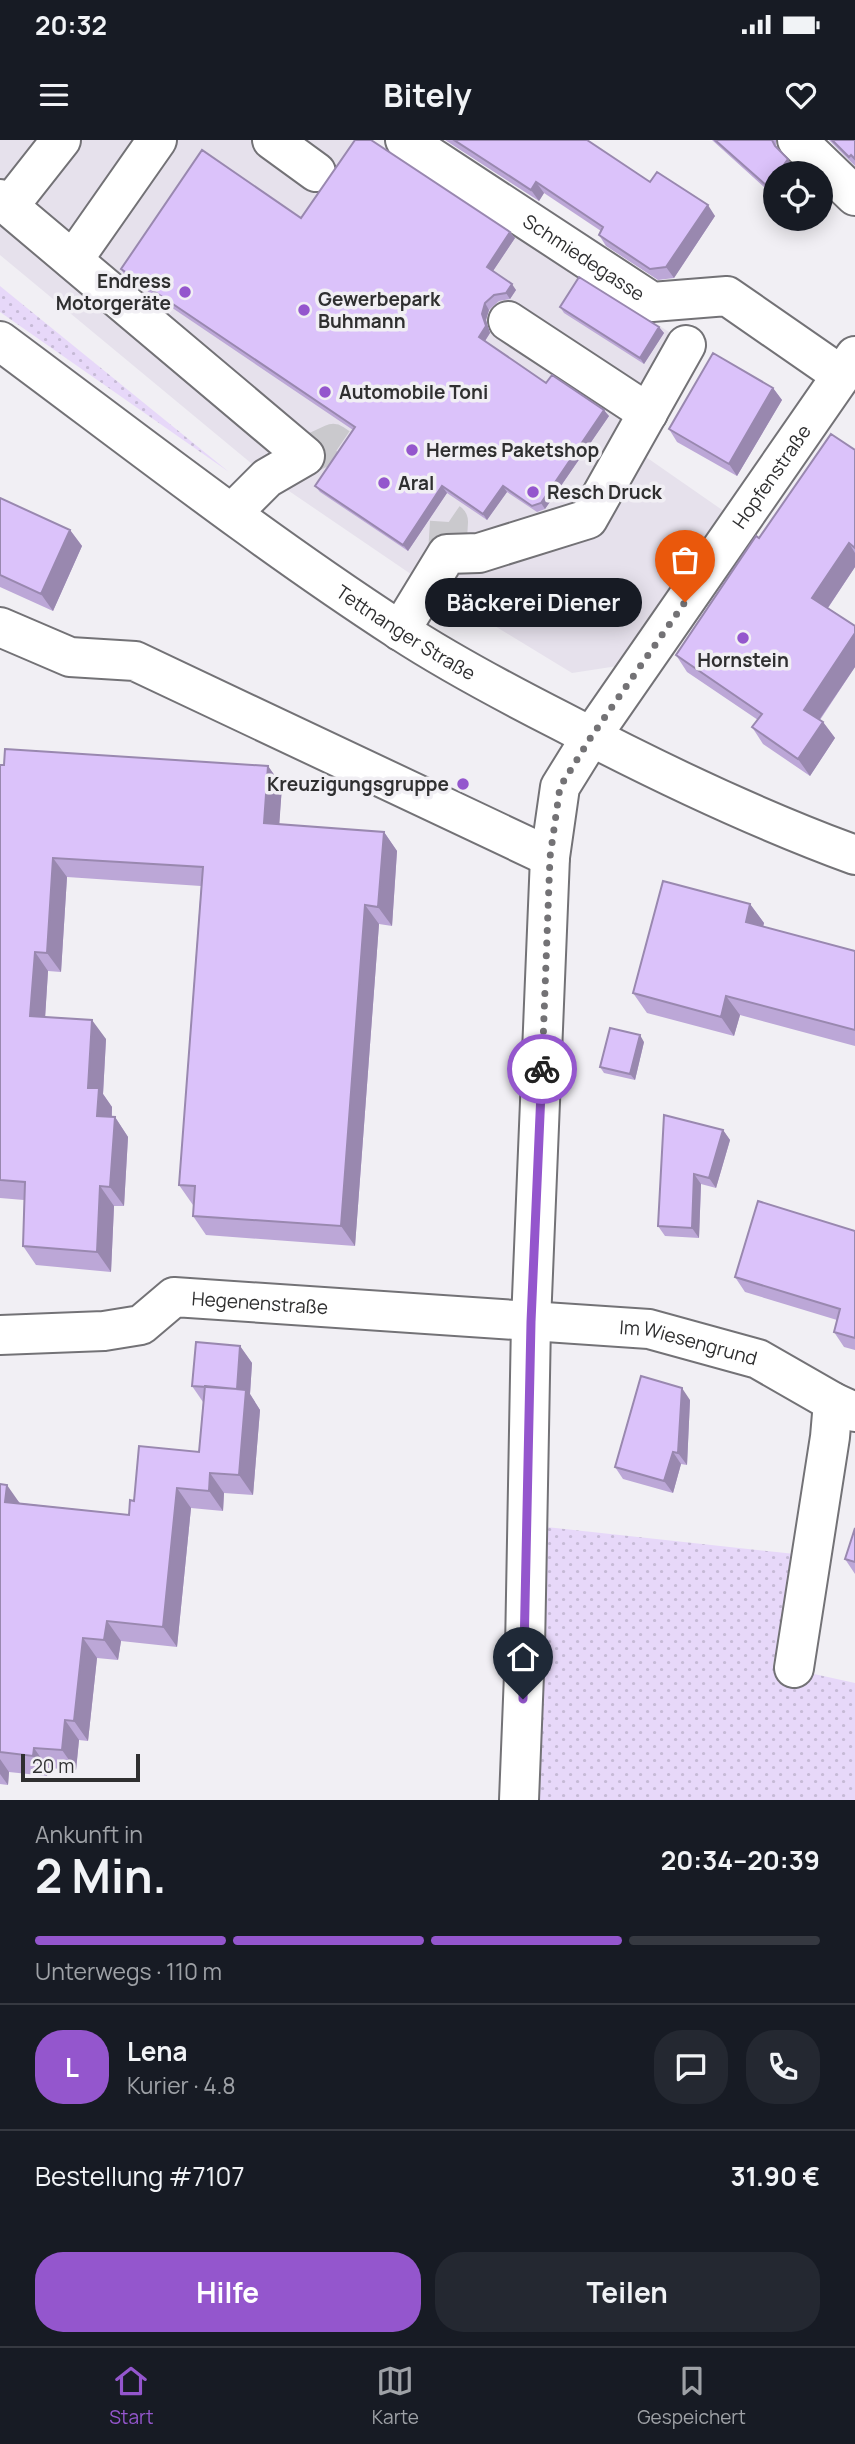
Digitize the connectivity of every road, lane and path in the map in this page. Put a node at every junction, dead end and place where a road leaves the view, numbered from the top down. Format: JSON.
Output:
{"nodes":[{"id":1,"x":61,"y":140,"type":"edge"},
{"id":2,"x":157,"y":140,"type":"edge"},
{"id":3,"x":272,"y":140,"type":"edge"},
{"id":4,"x":405,"y":140,"type":"edge"},
{"id":5,"x":797,"y":140,"type":"edge"},
{"id":6,"x":316,"y":172,"type":"dead end"},
{"id":7,"x":855,"y":196,"type":"edge"},
{"id":8,"x":4,"y":202,"type":"edge"},
{"id":9,"x":73,"y":260,"type":"junction"},
{"id":10,"x":508,"y":320,"type":"dead end"},
{"id":11,"x":0,"y":341,"type":"edge"},
{"id":12,"x":686,"y":345,"type":"dead end"},
{"id":13,"x":848,"y":365,"type":"edge"},
{"id":14,"x":649,"y":413,"type":"junction"},
{"id":15,"x":232,"y":513,"type":"junction"},
{"id":16,"x":0,"y":627,"type":"edge"},
{"id":17,"x":400,"y":631,"type":"junction"},
{"id":18,"x":591,"y":737,"type":"junction"},
{"id":19,"x":855,"y":855,"type":"edge"},
{"id":20,"x":550,"y":857,"type":"junction"},
{"id":21,"x":531,"y":1322,"type":"junction"},
{"id":22,"x":0,"y":1335,"type":"edge"},
{"id":23,"x":844,"y":1407,"type":"edge"},
{"id":24,"x":794,"y":1668,"type":"dead end"},
{"id":25,"x":519,"y":1800,"type":"edge"}],
"edges":[{"from":1,"to":8,"type":"street"},
{"from":2,"to":9,"type":"street"},
{"from":3,"to":6,"type":"street"},
{"from":4,"to":13,"type":"street","name":"Schmiedegasse"},
{"from":5,"to":7,"type":"street"},
{"from":8,"to":9,"type":"street"},
{"from":9,"to":15,"type":"street"},
{"from":10,"to":14,"type":"street"},
{"from":11,"to":15,"type":"street","name":"Tettnanger Straße"},
{"from":12,"to":14,"type":"street"},
{"from":13,"to":18,"type":"street","name":"Hopfenstraße"},
{"from":14,"to":17,"type":"street"},
{"from":15,"to":17,"type":"street","name":"Tettnanger Straße"},
{"from":16,"to":20,"type":"street"},
{"from":17,"to":18,"type":"street","name":"Tettnanger Straße"},
{"from":18,"to":19,"type":"street","name":"Tettnanger Straße"},
{"from":18,"to":20,"type":"street"},
{"from":20,"to":21,"type":"street"},
{"from":21,"to":22,"type":"street","name":"Hegenenstraße"},
{"from":21,"to":23,"type":"street","name":"Im Wiesengrund"},
{"from":21,"to":25,"type":"street"},
{"from":23,"to":24,"type":"street","name":"Im Wiesengrund"}]}
